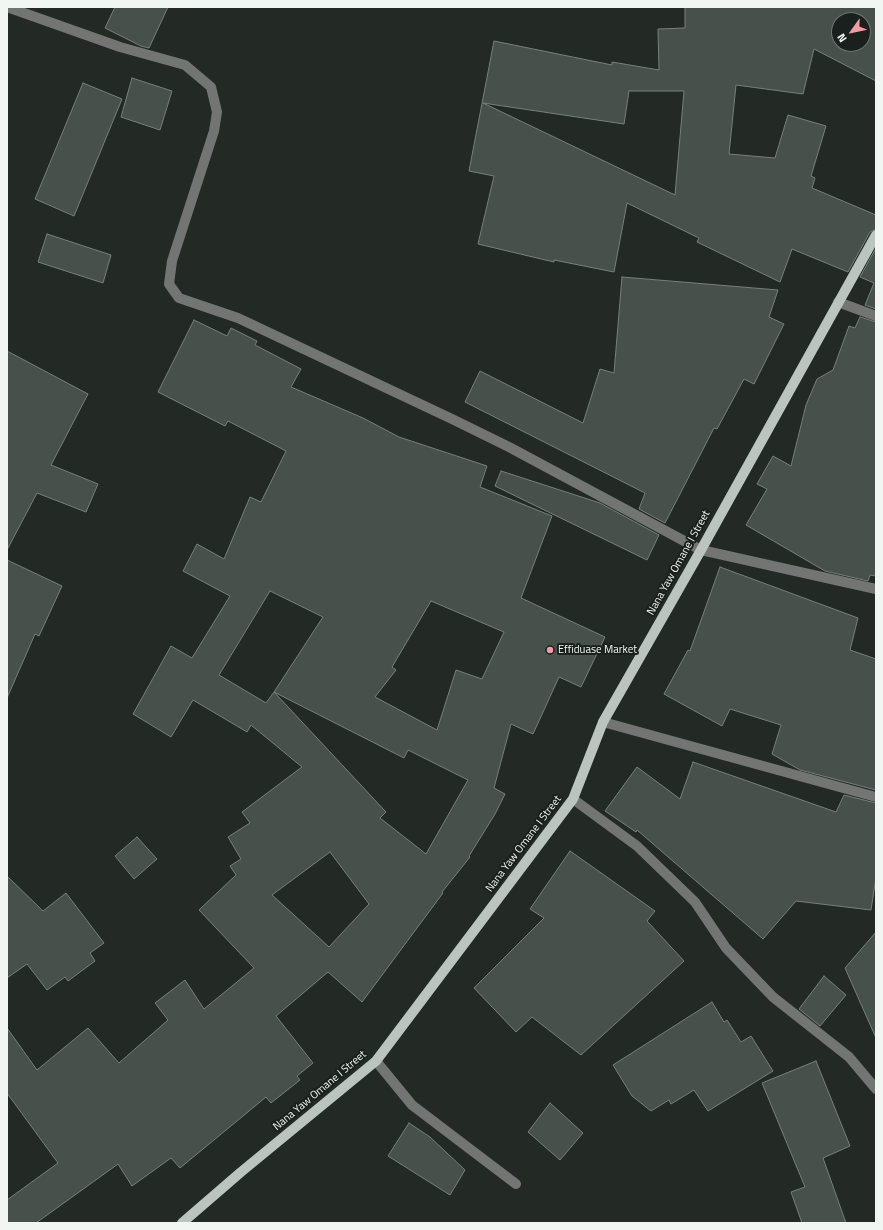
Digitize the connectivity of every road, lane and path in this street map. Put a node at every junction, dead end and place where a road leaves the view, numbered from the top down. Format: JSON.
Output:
{"nodes":[{"id":1,"x":7,"y":7,"type":"edge"},
{"id":2,"x":876,"y":235,"type":"edge"},
{"id":3,"x":838,"y":302,"type":"junction"},
{"id":4,"x":876,"y":316,"type":"edge"},
{"id":5,"x":701,"y":550,"type":"junction"},
{"id":6,"x":876,"y":589,"type":"edge"},
{"id":7,"x":603,"y":722,"type":"junction"},
{"id":8,"x":876,"y":797,"type":"edge"},
{"id":9,"x":573,"y":799,"type":"junction"},
{"id":10,"x":376,"y":1061,"type":"junction"},
{"id":11,"x":876,"y":1090,"type":"edge"},
{"id":12,"x":516,"y":1184,"type":"dead end"},
{"id":13,"x":182,"y":1223,"type":"edge"}],
"edges":[{"from":1,"to":5,"type":"street"},
{"from":2,"to":3,"type":"main road","name":"Nana Yaw Omane I Street"},
{"from":3,"to":4,"type":"street"},
{"from":3,"to":5,"type":"main road","name":"Nana Yaw Omane I Street"},
{"from":5,"to":6,"type":"street"},
{"from":5,"to":7,"type":"main road","name":"Nana Yaw Omane I Street"},
{"from":7,"to":8,"type":"street"},
{"from":7,"to":9,"type":"main road","name":"Nana Yaw Omane I Street"},
{"from":9,"to":10,"type":"main road","name":"Nana Yaw Omane I Street"},
{"from":9,"to":11,"type":"street"},
{"from":10,"to":12,"type":"street"},
{"from":10,"to":13,"type":"main road","name":"Nana Yaw Omane I Street"}]}
